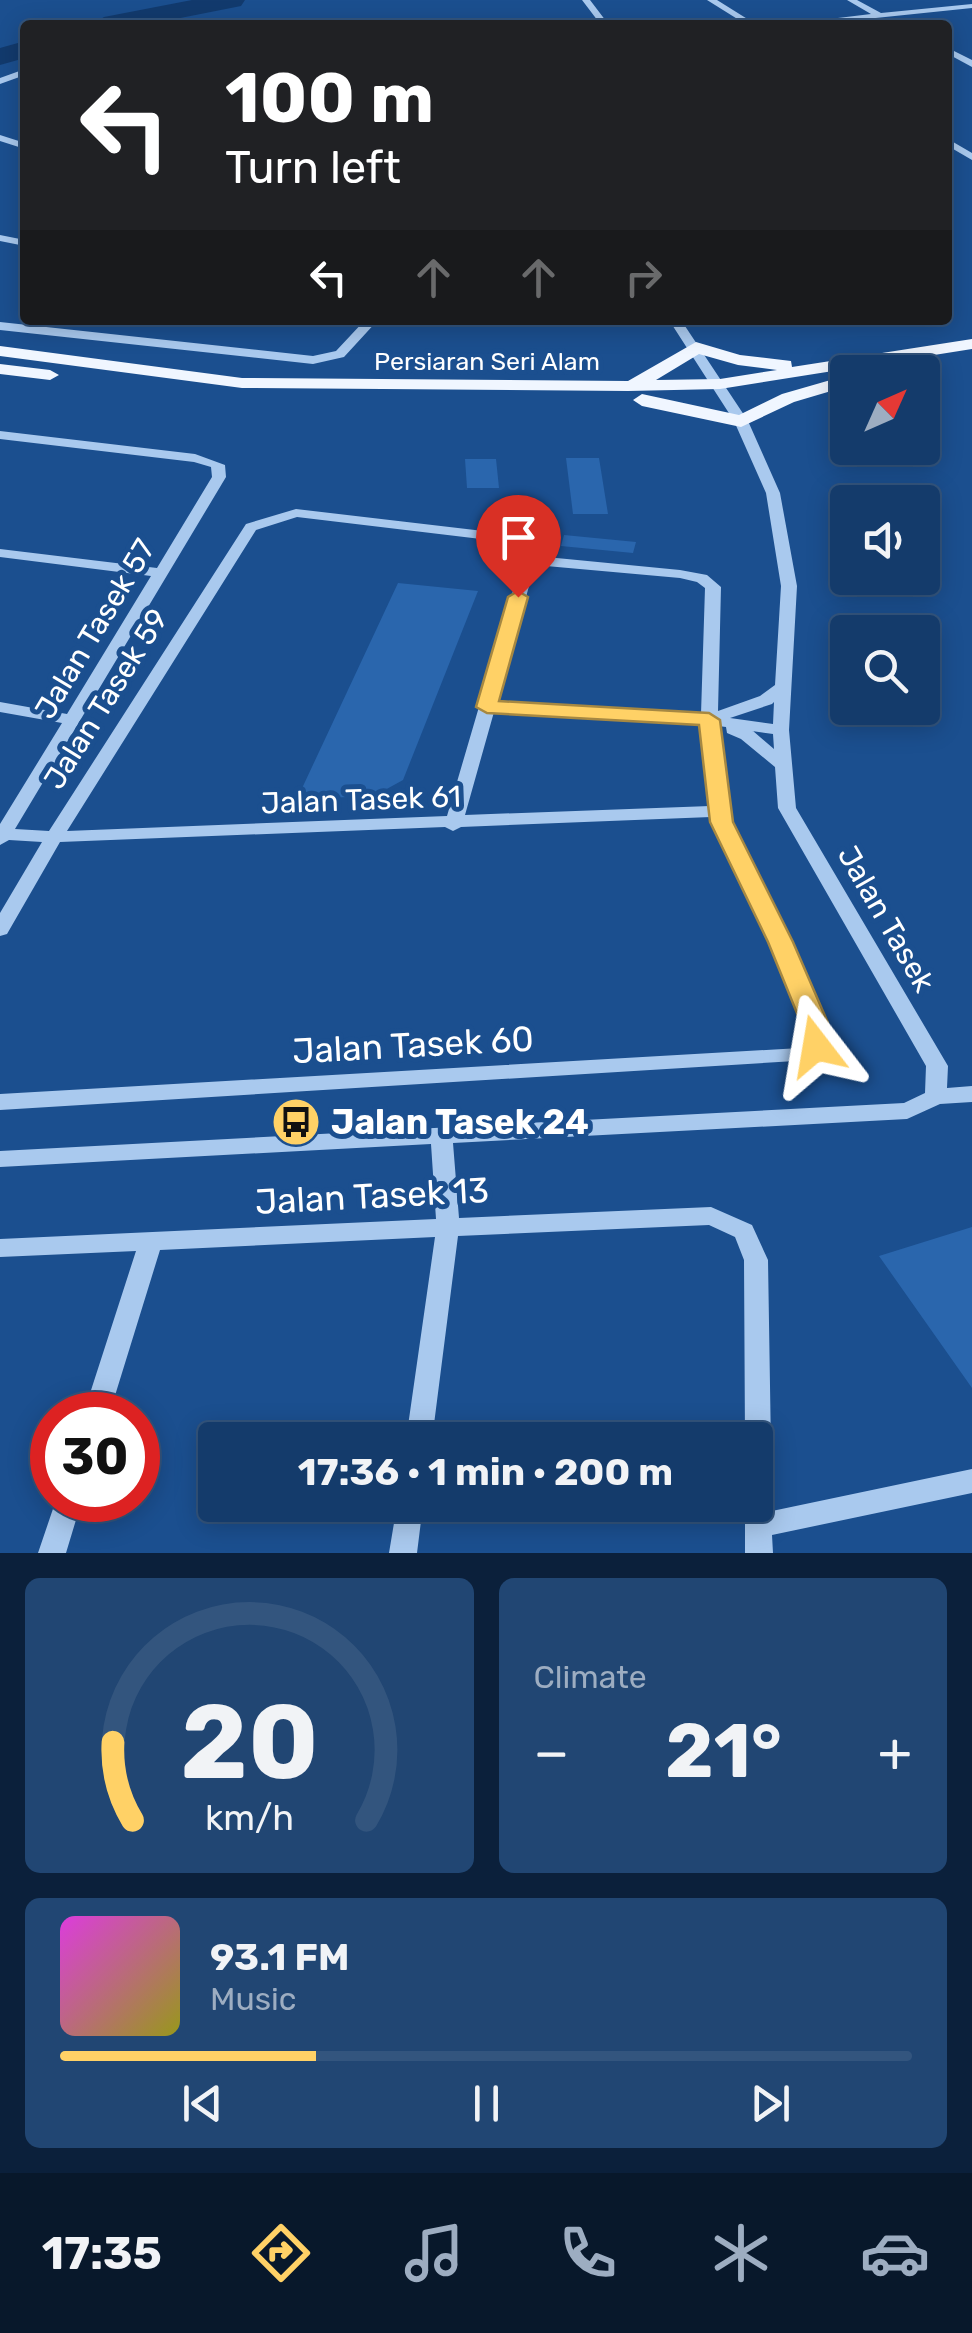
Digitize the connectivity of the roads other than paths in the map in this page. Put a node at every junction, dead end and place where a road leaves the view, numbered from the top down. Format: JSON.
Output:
{"nodes":[{"id":1,"x":586,"y":0,"type":"edge"},
{"id":2,"x":711,"y":0,"type":"edge"},
{"id":3,"x":850,"y":0,"type":"edge"},
{"id":4,"x":972,"y":6,"type":"edge"},
{"id":5,"x":880,"y":16,"type":"junction"},
{"id":6,"x":602,"y":20,"type":"edge"},
{"id":7,"x":745,"y":20,"type":"edge"},
{"id":8,"x":837,"y":20,"type":"edge"},
{"id":9,"x":888,"y":20,"type":"edge"},
{"id":10,"x":367,"y":325,"type":"edge"},
{"id":11,"x":680,"y":325,"type":"edge"},
{"id":12,"x":0,"y":326,"type":"edge"},
{"id":13,"x":972,"y":344,"type":"edge"},
{"id":14,"x":696,"y":347,"type":"junction"},
{"id":15,"x":0,"y":352,"type":"edge"},
{"id":16,"x":972,"y":360,"type":"edge"},
{"id":17,"x":940,"y":365,"type":"edge"},
{"id":18,"x":821,"y":368,"type":"junction"},
{"id":19,"x":0,"y":369,"type":"edge"},
{"id":20,"x":830,"y":381,"type":"edge"},
{"id":21,"x":830,"y":385,"type":"edge"},
{"id":22,"x":723,"y":391,"type":"junction"},
{"id":23,"x":635,"y":393,"type":"junction"},
{"id":24,"x":741,"y":421,"type":"junction"},
{"id":25,"x":0,"y":434,"type":"edge"},
{"id":26,"x":0,"y":553,"type":"edge"},
{"id":27,"x":529,"y":560,"type":"junction"},
{"id":28,"x":161,"y":573,"type":"junction"},
{"id":29,"x":785,"y":685,"type":"junction"},
{"id":30,"x":0,"y":707,"type":"edge"},
{"id":31,"x":487,"y":707,"type":"junction"},
{"id":32,"x":73,"y":720,"type":"junction"},
{"id":33,"x":709,"y":720,"type":"junction"},
{"id":34,"x":781,"y":730,"type":"junction"},
{"id":35,"x":784,"y":765,"type":"junction"},
{"id":36,"x":720,"y":811,"type":"junction"},
{"id":37,"x":454,"y":824,"type":"junction"},
{"id":38,"x":2,"y":837,"type":"edge"},
{"id":39,"x":54,"y":837,"type":"junction"},
{"id":40,"x":0,"y":930,"type":"edge"},
{"id":41,"x":972,"y":1094,"type":"edge"},
{"id":42,"x":936,"y":1097,"type":"junction"},
{"id":43,"x":4,"y":1099,"type":"edge"},
{"id":44,"x":442,"y":1137,"type":"junction"},
{"id":45,"x":0,"y":1159,"type":"edge"},
{"id":46,"x":448,"y":1228,"type":"junction"},
{"id":47,"x":151,"y":1242,"type":"junction"},
{"id":48,"x":0,"y":1248,"type":"edge"},
{"id":49,"x":103,"y":1392,"type":"edge"},
{"id":50,"x":421,"y":1422,"type":"edge"},
{"id":51,"x":972,"y":1481,"type":"edge"},
{"id":52,"x":62,"y":1522,"type":"edge"},
{"id":53,"x":408,"y":1522,"type":"edge"},
{"id":54,"x":758,"y":1540,"type":"edge"},
{"id":55,"x":52,"y":1553,"type":"edge"},
{"id":56,"x":403,"y":1553,"type":"edge"}],
"edges":[{"from":1,"to":6,"type":"street"},
{"from":2,"to":7,"type":"street"},
{"from":3,"to":5,"type":"street"},
{"from":4,"to":5,"type":"street"},
{"from":5,"to":8,"type":"street"},
{"from":5,"to":9,"type":"street"},
{"from":10,"to":12,"type":"street"},
{"from":11,"to":14,"type":"street","name":"Jalan Tasek"},
{"from":13,"to":18,"type":"main road","name":"Persiaran Seri Alam"},
{"from":14,"to":18,"type":"main road"},
{"from":14,"to":22,"type":"street","name":"Jalan Tasek"},
{"from":14,"to":23,"type":"main road"},
{"from":15,"to":23,"type":"main road","name":"Persiaran Seri Alam"},
{"from":16,"to":17,"type":"main road"},
{"from":18,"to":22,"type":"main road","name":"Persiaran Seri Alam"},
{"from":19,"to":23,"type":"main road","name":"Persiaran Seri Alam"},
{"from":20,"to":22,"type":"main road","name":"Persiaran Seri Alam"},
{"from":21,"to":24,"type":"main road"},
{"from":22,"to":23,"type":"main road","name":"Persiaran Seri Alam"},
{"from":22,"to":24,"type":"street","name":"Jalan Tasek"},
{"from":23,"to":24,"type":"main road"},
{"from":24,"to":29,"type":"street","name":"Jalan Tasek"},
{"from":25,"to":28,"type":"street","name":"Jalan Tasek 57"},
{"from":26,"to":28,"type":"street"},
{"from":27,"to":31,"type":"street"},
{"from":27,"to":33,"type":"street"},
{"from":27,"to":39,"type":"street","name":"Jalan Tasek 59"},
{"from":28,"to":32,"type":"street","name":"Jalan Tasek 57"},
{"from":29,"to":33,"type":"street"},
{"from":29,"to":34,"type":"street","name":"Jalan Tasek"},
{"from":30,"to":32,"type":"street"},
{"from":31,"to":33,"type":"street"},
{"from":31,"to":37,"type":"street"},
{"from":32,"to":38,"type":"street","name":"Jalan Tasek 57"},
{"from":33,"to":34,"type":"street"},
{"from":33,"to":35,"type":"street"},
{"from":33,"to":36,"type":"street"},
{"from":34,"to":35,"type":"street","name":"Jalan Tasek"},
{"from":35,"to":42,"type":"street","name":"Jalan Tasek"},
{"from":36,"to":37,"type":"street","name":"Jalan Tasek 61"},
{"from":36,"to":43,"type":"street","name":"Jalan Tasek 60"},
{"from":37,"to":39,"type":"street","name":"Jalan Tasek 61"},
{"from":38,"to":39,"type":"street","name":"Jalan Tasek 61"},
{"from":39,"to":40,"type":"street","name":"Jalan Tasek 59"},
{"from":41,"to":42,"type":"street"},
{"from":42,"to":44,"type":"street"},
{"from":44,"to":45,"type":"street"},
{"from":44,"to":46,"type":"street"},
{"from":46,"to":47,"type":"street","name":"Jalan Tasek 13"},
{"from":46,"to":50,"type":"street"},
{"from":46,"to":54,"type":"street","name":"Jalan Tasek 13"},
{"from":47,"to":48,"type":"street","name":"Jalan Tasek 13"},
{"from":47,"to":49,"type":"street"},
{"from":51,"to":54,"type":"street"},
{"from":52,"to":55,"type":"street"},
{"from":53,"to":56,"type":"street"}]}
